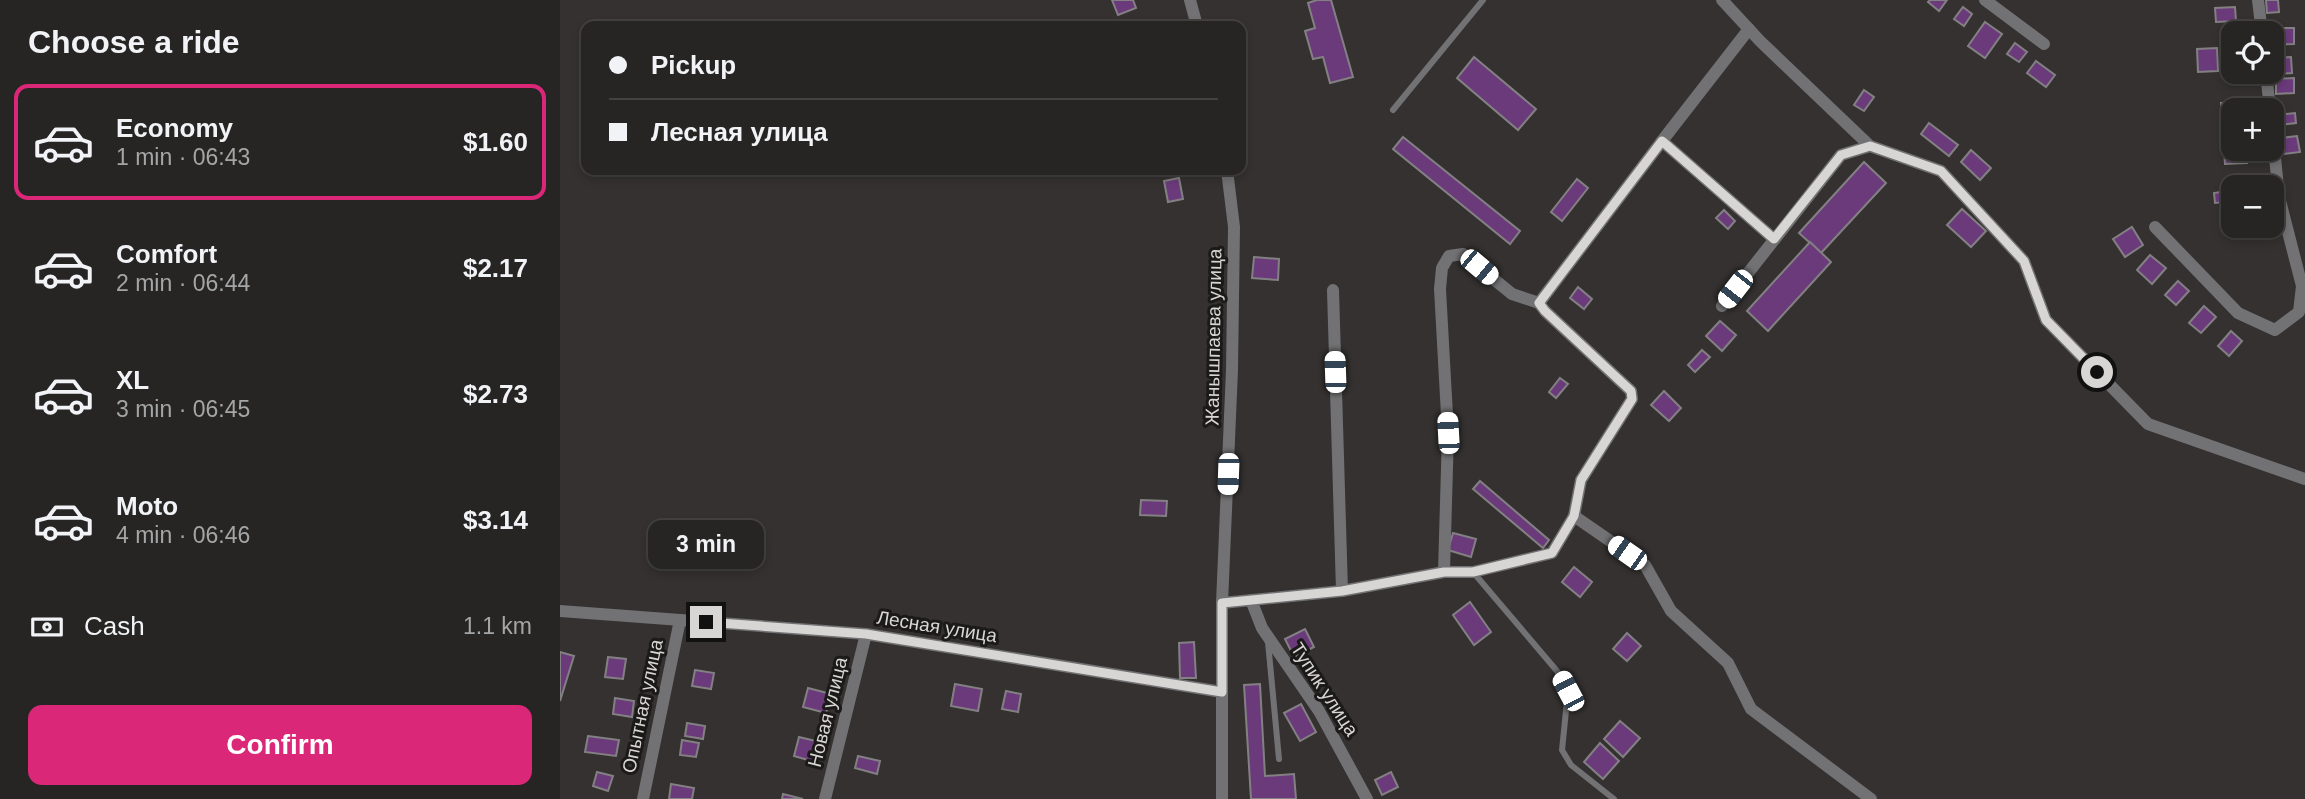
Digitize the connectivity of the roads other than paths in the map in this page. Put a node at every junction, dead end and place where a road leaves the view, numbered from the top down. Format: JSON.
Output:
{"nodes":[{"id":1,"x":1190,"y":0,"type":"edge"},
{"id":2,"x":1483,"y":0,"type":"edge"},
{"id":3,"x":1722,"y":0,"type":"edge"},
{"id":4,"x":1985,"y":0,"type":"edge"},
{"id":5,"x":2259,"y":0,"type":"edge"},
{"id":6,"x":1196,"y":21,"type":"edge"},
{"id":7,"x":2261,"y":21,"type":"edge"},
{"id":8,"x":1749,"y":29,"type":"junction"},
{"id":9,"x":2044,"y":44,"type":"dead end"},
{"id":10,"x":1392,"y":110,"type":"dead end"},
{"id":11,"x":1662,"y":141,"type":"junction"},
{"id":12,"x":1870,"y":146,"type":"junction"},
{"id":13,"x":2275,"y":161,"type":"edge"},
{"id":14,"x":1228,"y":175,"type":"edge"},
{"id":15,"x":2155,"y":227,"type":"dead end"},
{"id":16,"x":1774,"y":239,"type":"junction"},
{"id":17,"x":1332,"y":290,"type":"dead end"},
{"id":18,"x":1539,"y":303,"type":"junction"},
{"id":19,"x":1722,"y":306,"type":"dead end"},
{"id":20,"x":2305,"y":479,"type":"edge"},
{"id":21,"x":1574,"y":516,"type":"junction"},
{"id":22,"x":1444,"y":572,"type":"junction"},
{"id":23,"x":1473,"y":572,"type":"junction"},
{"id":24,"x":1342,"y":591,"type":"junction"},
{"id":25,"x":1251,"y":600,"type":"junction"},
{"id":26,"x":1222,"y":603,"type":"junction"},
{"id":27,"x":560,"y":611,"type":"edge"},
{"id":28,"x":680,"y":620,"type":"junction"},
{"id":29,"x":866,"y":634,"type":"junction"},
{"id":30,"x":1268,"y":637,"type":"junction"},
{"id":31,"x":1222,"y":692,"type":"junction"},
{"id":32,"x":1279,"y":758,"type":"dead end"},
{"id":33,"x":643,"y":799,"type":"edge"},
{"id":34,"x":825,"y":799,"type":"edge"},
{"id":35,"x":1222,"y":799,"type":"edge"},
{"id":36,"x":1367,"y":799,"type":"edge"},
{"id":37,"x":1614,"y":799,"type":"edge"},
{"id":38,"x":1871,"y":799,"type":"edge"}],
"edges":[{"from":1,"to":6,"type":"street"},
{"from":2,"to":10,"type":"lane"},
{"from":3,"to":8,"type":"street"},
{"from":4,"to":9,"type":"street"},
{"from":5,"to":7,"type":"street"},
{"from":8,"to":11,"type":"street"},
{"from":8,"to":12,"type":"street"},
{"from":11,"to":16,"type":"street"},
{"from":11,"to":18,"type":"street"},
{"from":12,"to":16,"type":"street"},
{"from":12,"to":20,"type":"street"},
{"from":13,"to":15,"type":"street"},
{"from":14,"to":26,"type":"street","name":"Жанышпаева улица"},
{"from":16,"to":19,"type":"street"},
{"from":17,"to":24,"type":"street"},
{"from":18,"to":21,"type":"street"},
{"from":18,"to":22,"type":"street"},
{"from":21,"to":23,"type":"street"},
{"from":21,"to":38,"type":"street"},
{"from":22,"to":23,"type":"street"},
{"from":22,"to":24,"type":"street"},
{"from":23,"to":37,"type":"lane"},
{"from":24,"to":25,"type":"street"},
{"from":25,"to":26,"type":"street"},
{"from":25,"to":30,"type":"street","name":"Тупик улица"},
{"from":26,"to":31,"type":"street","name":"Жанышпаева улица"},
{"from":27,"to":28,"type":"street","name":"Лесная улица"},
{"from":28,"to":29,"type":"street","name":"Лесная улица"},
{"from":28,"to":33,"type":"street","name":"Опытная улица"},
{"from":29,"to":31,"type":"street","name":"Лесная улица"},
{"from":29,"to":34,"type":"street","name":"Новая улица"},
{"from":30,"to":32,"type":"lane"},
{"from":30,"to":36,"type":"street","name":"Тупик улица"},
{"from":31,"to":35,"type":"street","name":"Жанышпаева улица"}]}
